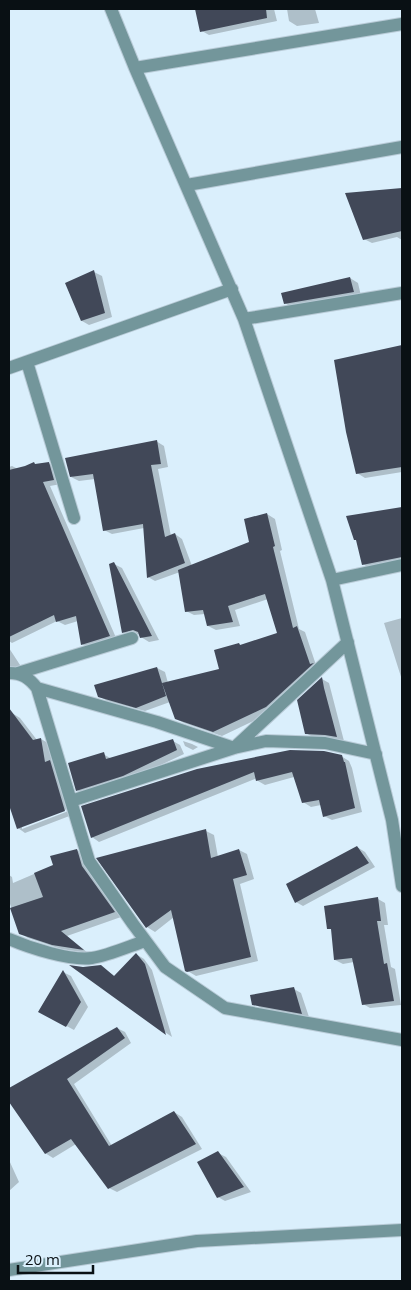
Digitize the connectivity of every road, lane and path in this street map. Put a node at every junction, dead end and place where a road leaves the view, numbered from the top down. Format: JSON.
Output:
{"nodes":[{"id":1,"x":111,"y":9,"type":"edge"},
{"id":2,"x":402,"y":24,"type":"edge"},
{"id":3,"x":135,"y":68,"type":"junction"},
{"id":4,"x":402,"y":147,"type":"edge"},
{"id":5,"x":187,"y":185,"type":"junction"},
{"id":6,"x":232,"y":289,"type":"junction"},
{"id":7,"x":402,"y":293,"type":"edge"},
{"id":8,"x":244,"y":319,"type":"junction"},
{"id":9,"x":27,"y":362,"type":"junction"},
{"id":10,"x":9,"y":368,"type":"edge"},
{"id":11,"x":74,"y":518,"type":"dead end"},
{"id":12,"x":402,"y":566,"type":"edge"},
{"id":13,"x":332,"y":580,"type":"junction"},
{"id":14,"x":132,"y":638,"type":"dead end"},
{"id":15,"x":348,"y":642,"type":"junction"},
{"id":16,"x":13,"y":673,"type":"edge"},
{"id":17,"x":37,"y":688,"type":"junction"},
{"id":18,"x":234,"y":748,"type":"junction"},
{"id":19,"x":376,"y":754,"type":"junction"},
{"id":20,"x":71,"y":801,"type":"junction"},
{"id":21,"x":397,"y":819,"type":"edge"},
{"id":22,"x":402,"y":886,"type":"edge"},
{"id":23,"x":9,"y":939,"type":"edge"},
{"id":24,"x":145,"y":941,"type":"junction"},
{"id":25,"x":402,"y":1040,"type":"edge"},
{"id":26,"x":402,"y":1230,"type":"edge"},
{"id":27,"x":9,"y":1270,"type":"edge"}],
"edges":[{"from":1,"to":3,"type":"street"},
{"from":2,"to":3,"type":"street"},
{"from":3,"to":5,"type":"street"},
{"from":4,"to":5,"type":"street"},
{"from":5,"to":6,"type":"street"},
{"from":6,"to":8,"type":"street"},
{"from":6,"to":9,"type":"street"},
{"from":7,"to":8,"type":"street"},
{"from":8,"to":13,"type":"street"},
{"from":9,"to":10,"type":"street"},
{"from":9,"to":11,"type":"street"},
{"from":12,"to":13,"type":"street"},
{"from":13,"to":15,"type":"street"},
{"from":14,"to":16,"type":"street"},
{"from":15,"to":18,"type":"street"},
{"from":15,"to":19,"type":"street"},
{"from":16,"to":17,"type":"street"},
{"from":17,"to":18,"type":"street"},
{"from":17,"to":20,"type":"street"},
{"from":18,"to":19,"type":"street"},
{"from":18,"to":20,"type":"street"},
{"from":19,"to":21,"type":"street"},
{"from":20,"to":24,"type":"street"},
{"from":21,"to":22,"type":"street"},
{"from":23,"to":24,"type":"street"},
{"from":24,"to":25,"type":"street"},
{"from":26,"to":27,"type":"street"}]}
